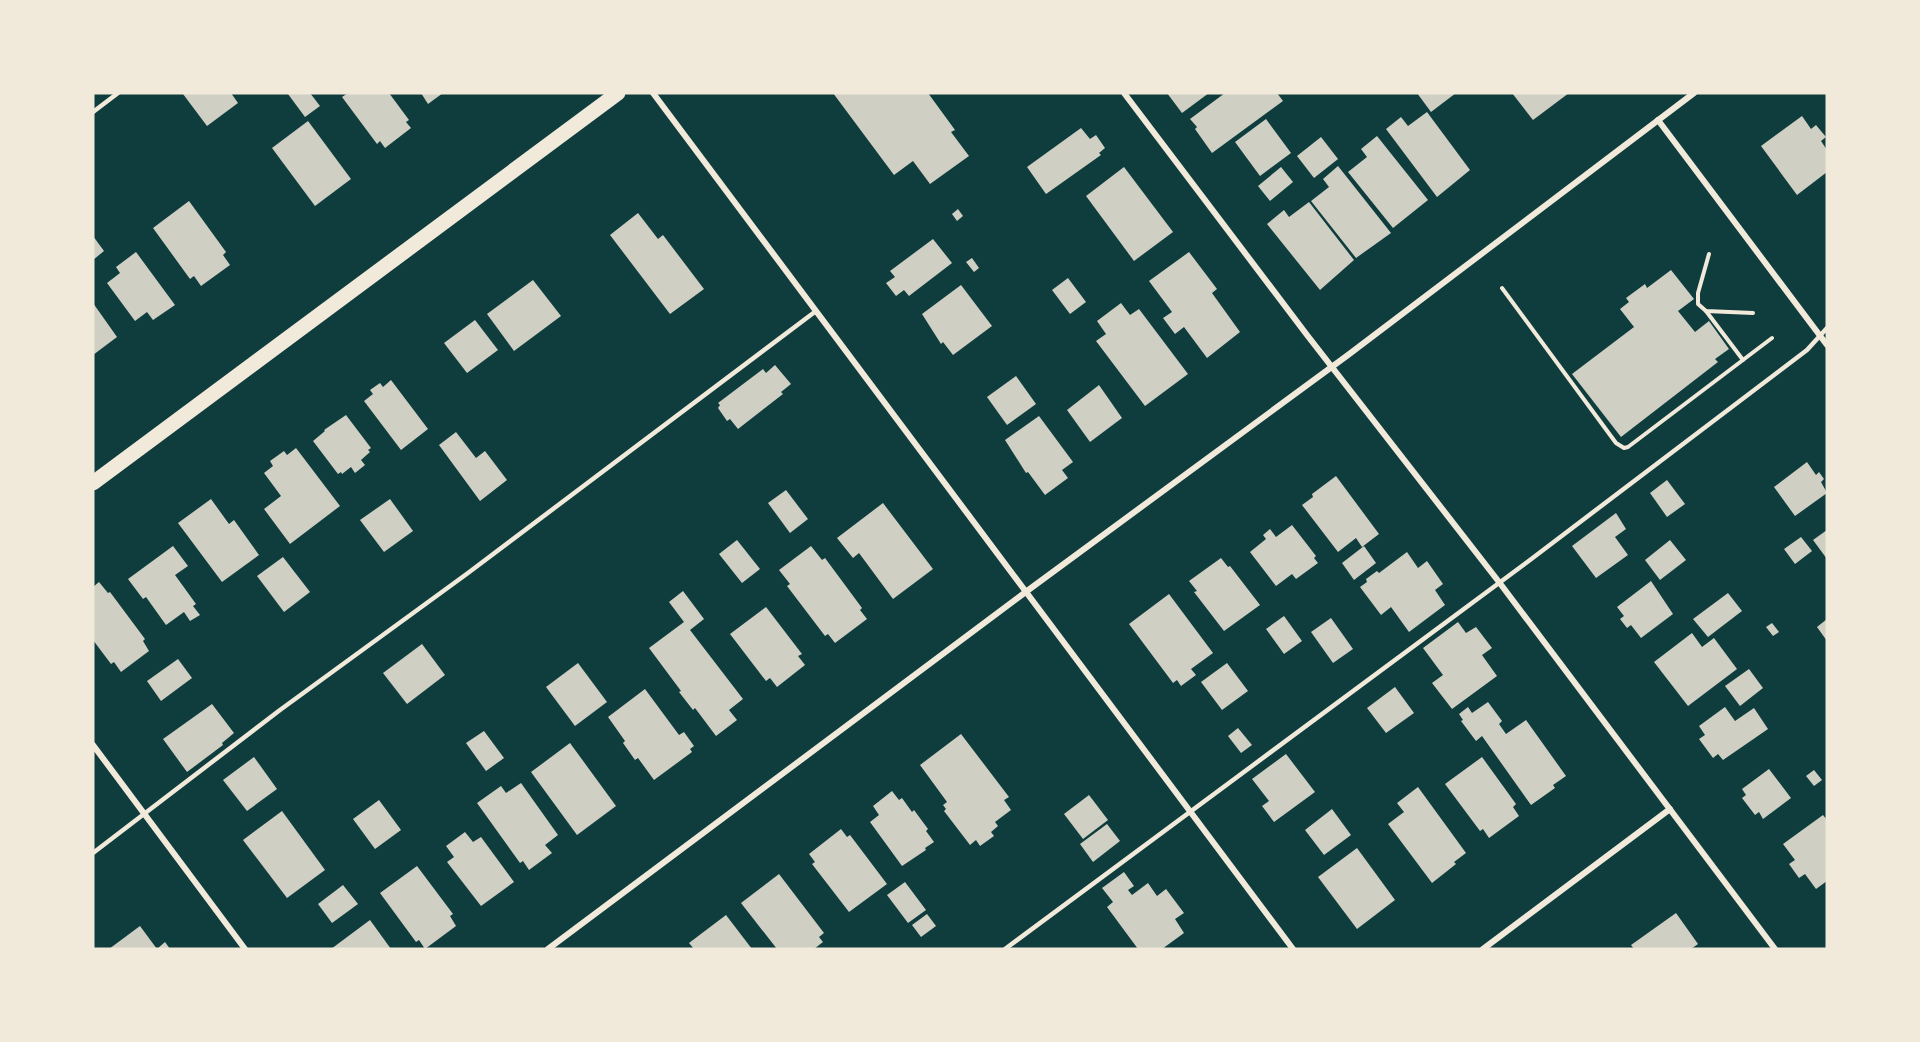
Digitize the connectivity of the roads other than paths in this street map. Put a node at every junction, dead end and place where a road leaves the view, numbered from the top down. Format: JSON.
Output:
{"nodes":[{"id":1,"x":118,"y":93,"type":"edge"},
{"id":2,"x":618,"y":93,"type":"edge"},
{"id":3,"x":653,"y":93,"type":"edge"},
{"id":4,"x":1124,"y":93,"type":"edge"},
{"id":5,"x":1694,"y":93,"type":"edge"},
{"id":6,"x":93,"y":112,"type":"edge"},
{"id":7,"x":1658,"y":120,"type":"junction"},
{"id":8,"x":816,"y":311,"type":"junction"},
{"id":9,"x":1827,"y":328,"type":"edge"},
{"id":10,"x":1820,"y":336,"type":"junction"},
{"id":11,"x":1827,"y":345,"type":"edge"},
{"id":12,"x":1332,"y":366,"type":"junction"},
{"id":13,"x":93,"y":483,"type":"edge"},
{"id":14,"x":1499,"y":582,"type":"junction"},
{"id":15,"x":1027,"y":591,"type":"junction"},
{"id":16,"x":93,"y":745,"type":"edge"},
{"id":17,"x":1670,"y":809,"type":"junction"},
{"id":18,"x":1189,"y":811,"type":"junction"},
{"id":19,"x":145,"y":814,"type":"junction"},
{"id":20,"x":93,"y":853,"type":"edge"},
{"id":21,"x":245,"y":949,"type":"edge"},
{"id":22,"x":548,"y":949,"type":"edge"},
{"id":23,"x":1005,"y":949,"type":"edge"},
{"id":24,"x":1293,"y":949,"type":"edge"},
{"id":25,"x":1483,"y":949,"type":"edge"},
{"id":26,"x":1775,"y":949,"type":"edge"}],
"edges":[{"from":1,"to":6,"type":"lane"},
{"from":2,"to":13,"type":"main road"},
{"from":3,"to":8,"type":"street"},
{"from":4,"to":12,"type":"street"},
{"from":5,"to":7,"type":"street"},
{"from":7,"to":10,"type":"street"},
{"from":7,"to":12,"type":"street"},
{"from":8,"to":15,"type":"street"},
{"from":8,"to":19,"type":"lane"},
{"from":9,"to":10,"type":"lane"},
{"from":10,"to":11,"type":"street"},
{"from":10,"to":14,"type":"lane"},
{"from":12,"to":14,"type":"street"},
{"from":12,"to":15,"type":"street"},
{"from":14,"to":17,"type":"street"},
{"from":14,"to":18,"type":"lane"},
{"from":15,"to":18,"type":"street"},
{"from":15,"to":22,"type":"street"},
{"from":16,"to":19,"type":"street"},
{"from":17,"to":25,"type":"street"},
{"from":17,"to":26,"type":"street"},
{"from":18,"to":23,"type":"lane"},
{"from":18,"to":24,"type":"street"},
{"from":19,"to":20,"type":"lane"},
{"from":19,"to":21,"type":"street"}]}
